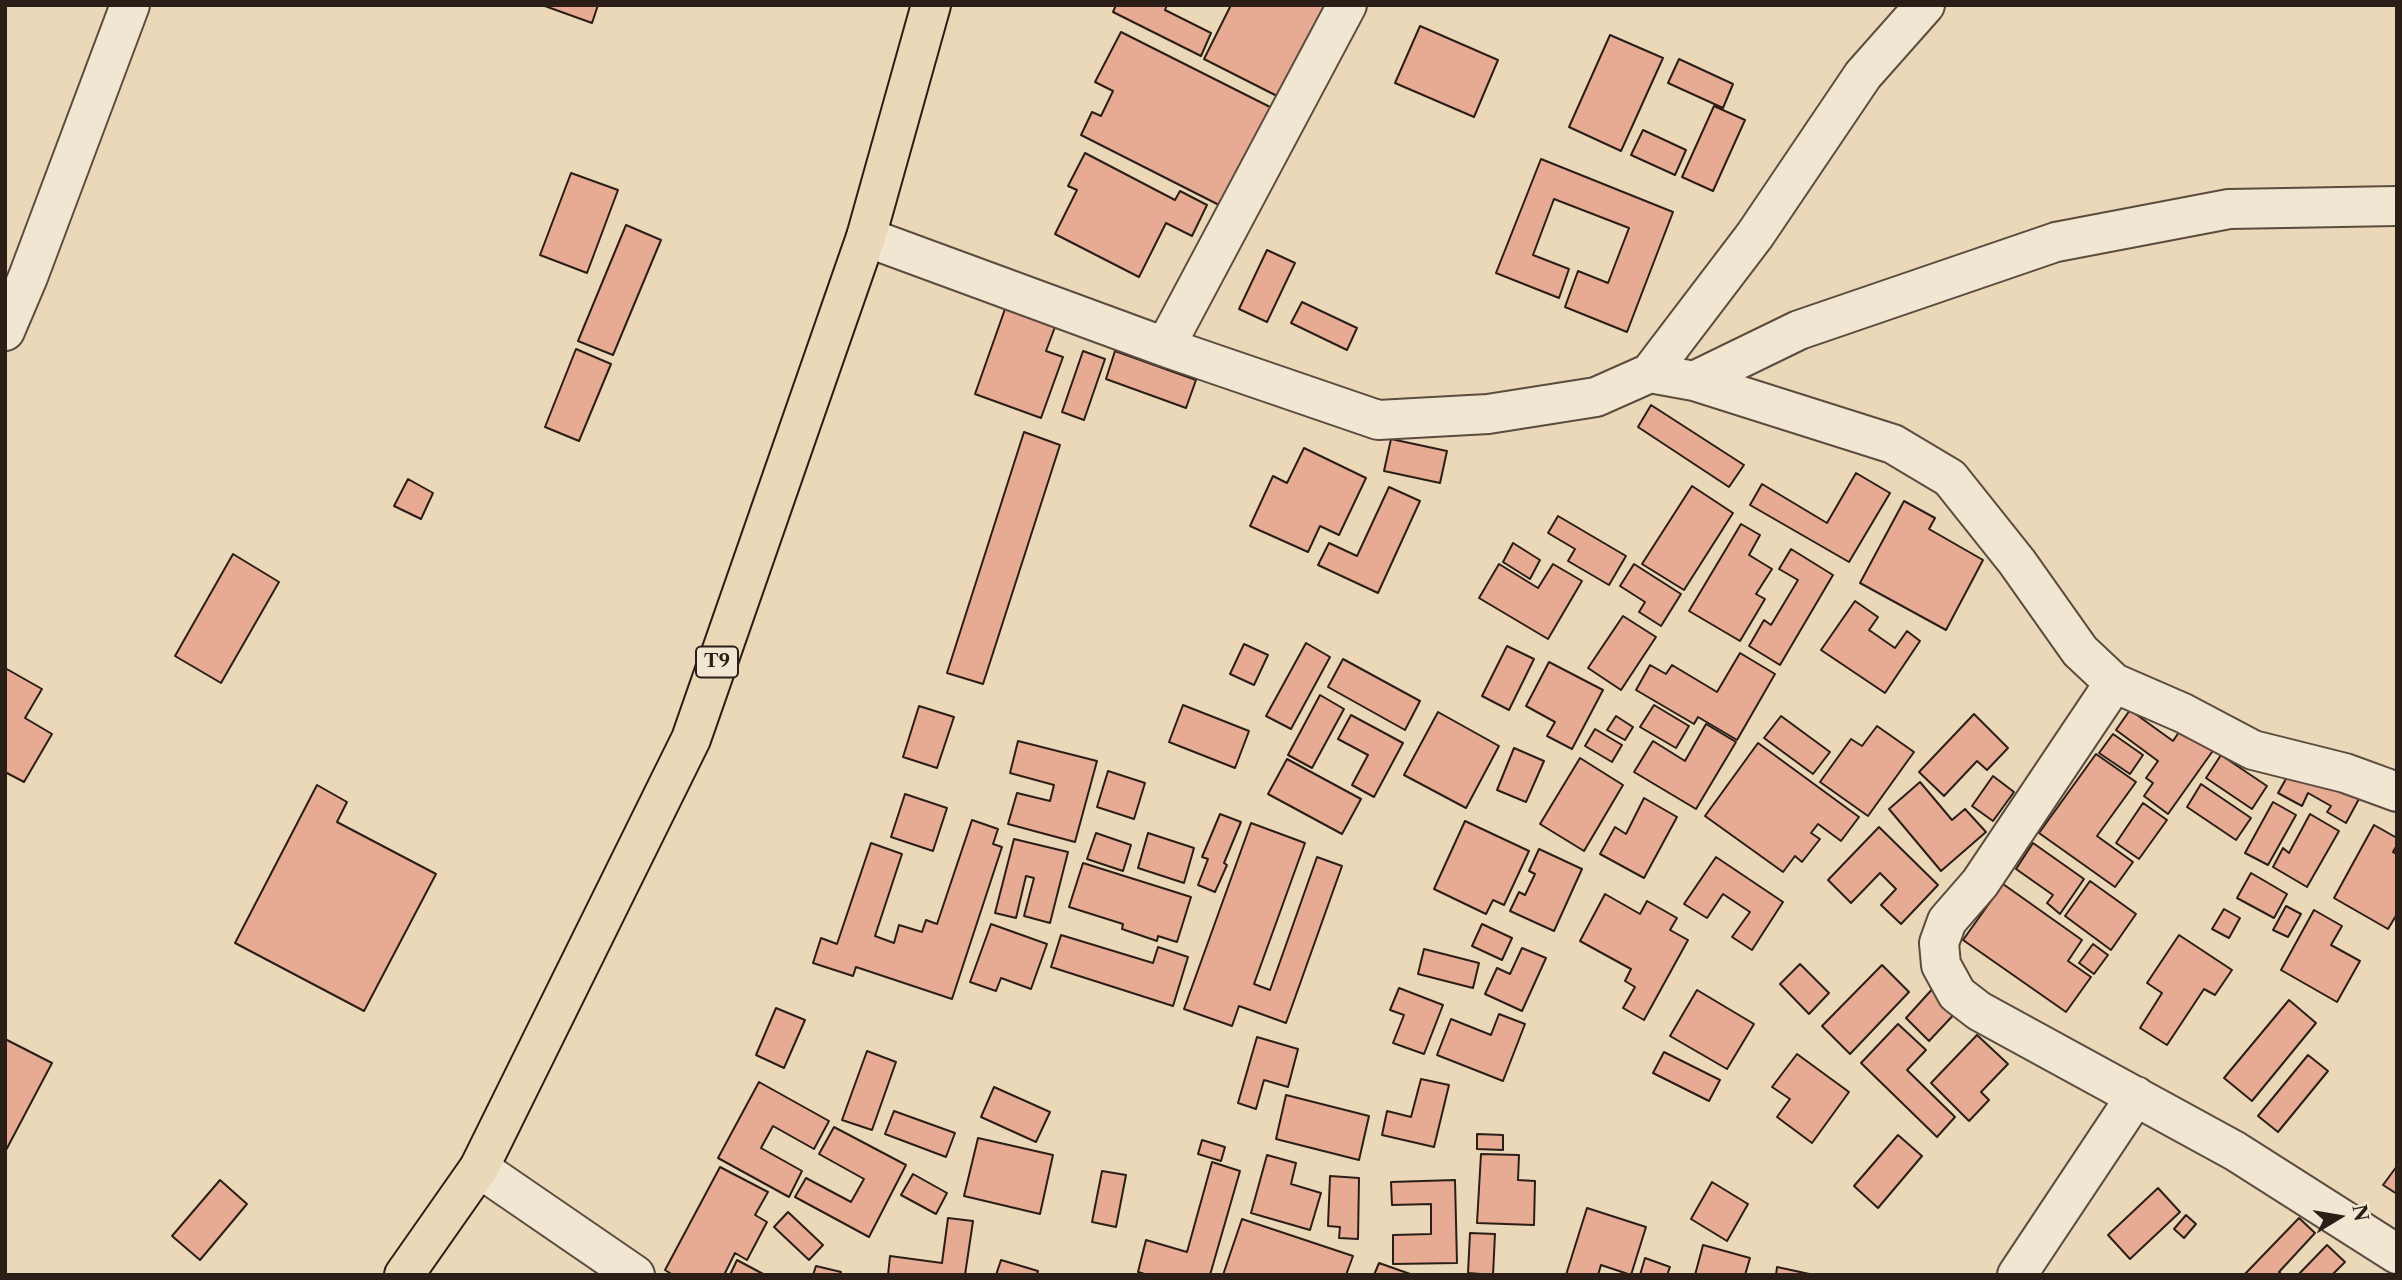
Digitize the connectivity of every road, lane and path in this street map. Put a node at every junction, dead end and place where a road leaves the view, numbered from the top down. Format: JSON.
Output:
{"nodes":[{"id":1,"x":131,"y":5,"type":"edge"},
{"id":2,"x":931,"y":5,"type":"edge"},
{"id":3,"x":1347,"y":5,"type":"edge"},
{"id":4,"x":1925,"y":5,"type":"edge"},
{"id":5,"x":2397,"y":206,"type":"edge"},
{"id":6,"x":866,"y":237,"type":"junction"},
{"id":7,"x":5,"y":331,"type":"edge"},
{"id":8,"x":1165,"y":347,"type":"junction"},
{"id":9,"x":1650,"y":373,"type":"junction"},
{"id":10,"x":1694,"y":381,"type":"junction"},
{"id":11,"x":2114,"y":683,"type":"junction"},
{"id":12,"x":2397,"y":792,"type":"edge"},
{"id":13,"x":2136,"y":1096,"type":"junction"},
{"id":14,"x":479,"y":1168,"type":"junction"},
{"id":15,"x":2397,"y":1254,"type":"edge"},
{"id":16,"x":404,"y":1275,"type":"edge"},
{"id":17,"x":635,"y":1275,"type":"edge"},
{"id":18,"x":2017,"y":1275,"type":"edge"}],
"edges":[{"from":1,"to":7,"type":"street"},
{"from":2,"to":6,"type":"highway","number":"T9"},
{"from":3,"to":8,"type":"street"},
{"from":4,"to":9,"type":"street"},
{"from":5,"to":10,"type":"street"},
{"from":6,"to":8,"type":"street"},
{"from":6,"to":14,"type":"highway","number":"T9"},
{"from":8,"to":9,"type":"street"},
{"from":9,"to":10,"type":"street"},
{"from":10,"to":11,"type":"street"},
{"from":11,"to":12,"type":"street"},
{"from":11,"to":13,"type":"street"},
{"from":13,"to":15,"type":"street"},
{"from":13,"to":18,"type":"street"},
{"from":14,"to":16,"type":"highway","number":"T9"},
{"from":14,"to":17,"type":"street"}]}
